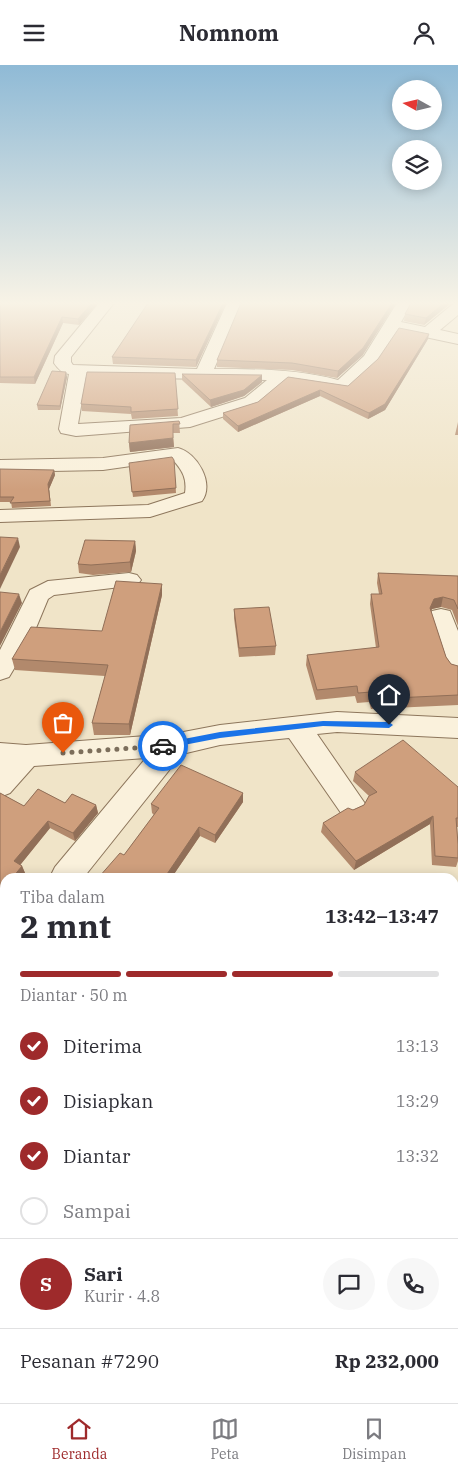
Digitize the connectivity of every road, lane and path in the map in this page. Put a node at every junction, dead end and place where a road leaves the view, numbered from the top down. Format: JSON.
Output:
{"nodes":[{"id":1,"x":64,"y":365,"type":"edge"},
{"id":2,"x":207,"y":365,"type":"edge"},
{"id":3,"x":364,"y":365,"type":"edge"},
{"id":4,"x":78,"y":371,"type":"junction"},
{"id":5,"x":204,"y":372,"type":"junction"},
{"id":6,"x":283,"y":375,"type":"junction"},
{"id":7,"x":0,"y":466,"type":"edge"},
{"id":8,"x":0,"y":516,"type":"edge"},
{"id":9,"x":129,"y":580,"type":"edge"},
{"id":10,"x":441,"y":617,"type":"dead end"},
{"id":11,"x":458,"y":666,"type":"edge"},
{"id":12,"x":0,"y":671,"type":"edge"},
{"id":13,"x":296,"y":726,"type":"junction"},
{"id":14,"x":458,"y":728,"type":"edge"},
{"id":15,"x":173,"y":745,"type":"junction"},
{"id":16,"x":13,"y":755,"type":"edge"},
{"id":17,"x":0,"y":785,"type":"edge"},
{"id":18,"x":351,"y":805,"type":"dead end"},
{"id":19,"x":69,"y":873,"type":"edge"}],
"edges":[{"from":1,"to":4,"type":"street"},
{"from":2,"to":5,"type":"street"},
{"from":3,"to":6,"type":"street"},
{"from":4,"to":5,"type":"street"},
{"from":4,"to":6,"type":"street"},
{"from":5,"to":6,"type":"street"},
{"from":7,"to":8,"type":"street"},
{"from":9,"to":12,"type":"street"},
{"from":10,"to":11,"type":"street"},
{"from":13,"to":14,"type":"street"},
{"from":13,"to":15,"type":"street"},
{"from":13,"to":18,"type":"street"},
{"from":15,"to":16,"type":"street"},
{"from":15,"to":19,"type":"street"},
{"from":16,"to":17,"type":"street"}]}
